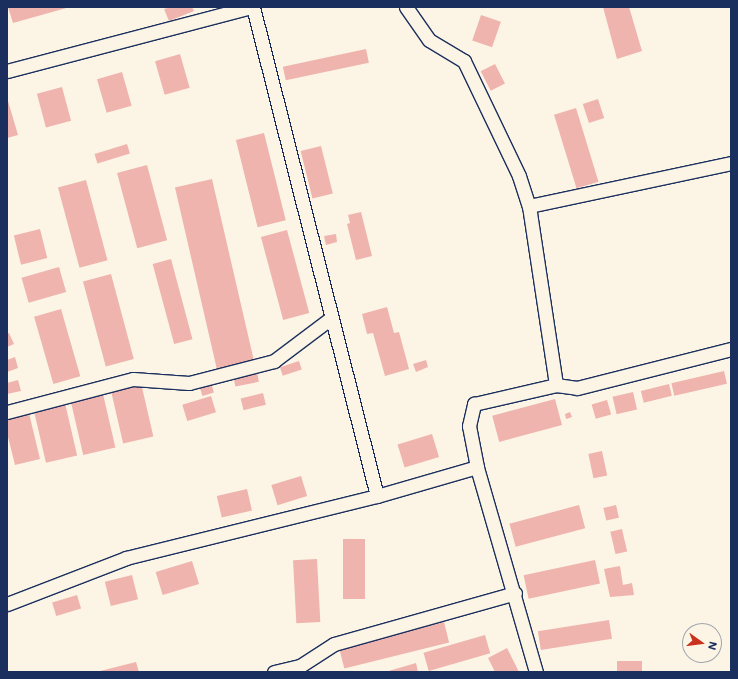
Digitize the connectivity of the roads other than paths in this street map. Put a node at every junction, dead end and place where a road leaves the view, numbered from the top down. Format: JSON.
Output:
{"nodes":[{"id":1,"x":252,"y":7,"type":"edge"},
{"id":2,"x":406,"y":7,"type":"edge"},
{"id":3,"x":7,"y":71,"type":"edge"},
{"id":4,"x":731,"y":163,"type":"edge"},
{"id":5,"x":529,"y":206,"type":"junction"},
{"id":6,"x":331,"y":318,"type":"junction"},
{"id":7,"x":731,"y":349,"type":"edge"},
{"id":8,"x":556,"y":386,"type":"junction"},
{"id":9,"x":7,"y":412,"type":"edge"},
{"id":10,"x":477,"y":467,"type":"junction"},
{"id":11,"x":376,"y":496,"type":"junction"},
{"id":12,"x":514,"y":593,"type":"junction"},
{"id":13,"x":7,"y":604,"type":"edge"},
{"id":14,"x":274,"y":672,"type":"edge"},
{"id":15,"x":536,"y":672,"type":"edge"}],
"edges":[{"from":1,"to":3,"type":"street"},
{"from":1,"to":6,"type":"street"},
{"from":2,"to":5,"type":"street"},
{"from":4,"to":5,"type":"street"},
{"from":5,"to":8,"type":"street"},
{"from":6,"to":9,"type":"street"},
{"from":6,"to":11,"type":"street"},
{"from":7,"to":8,"type":"street"},
{"from":8,"to":10,"type":"street"},
{"from":10,"to":11,"type":"street"},
{"from":10,"to":12,"type":"street"},
{"from":11,"to":13,"type":"street"},
{"from":12,"to":14,"type":"street"},
{"from":12,"to":15,"type":"street"}]}
